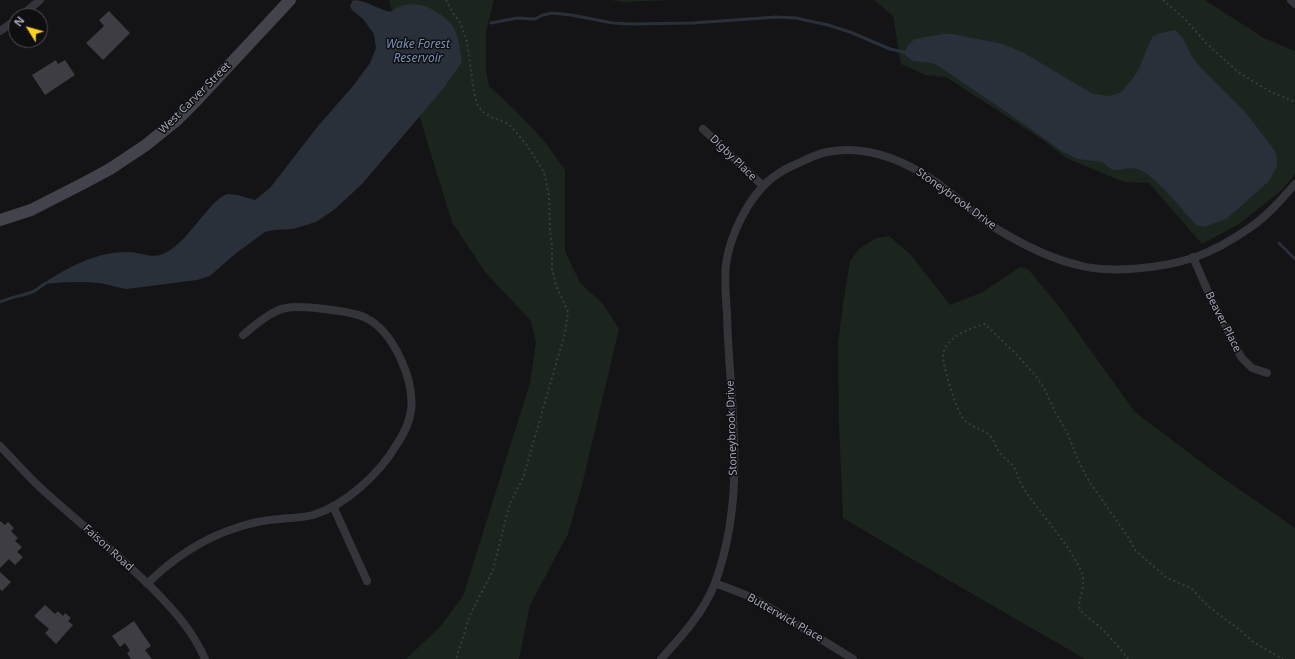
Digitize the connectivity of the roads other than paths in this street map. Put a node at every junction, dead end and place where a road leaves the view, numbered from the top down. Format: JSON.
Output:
{"nodes":[{"id":1,"x":40,"y":0,"type":"edge"},
{"id":2,"x":290,"y":0,"type":"edge"},
{"id":3,"x":1291,"y":0,"type":"edge"},
{"id":4,"x":1295,"y":4,"type":"edge"},
{"id":5,"x":30,"y":8,"type":"edge"},
{"id":6,"x":703,"y":129,"type":"dead end"},
{"id":7,"x":1295,"y":184,"type":"edge"},
{"id":8,"x":763,"y":186,"type":"junction"},
{"id":9,"x":0,"y":220,"type":"edge"},
{"id":10,"x":1193,"y":257,"type":"junction"},
{"id":11,"x":243,"y":335,"type":"dead end"},
{"id":12,"x":1267,"y":373,"type":"dead end"},
{"id":13,"x":0,"y":446,"type":"edge"},
{"id":14,"x":332,"y":506,"type":"junction"},
{"id":15,"x":367,"y":581,"type":"dead end"},
{"id":16,"x":715,"y":583,"type":"junction"},
{"id":17,"x":148,"y":584,"type":"junction"},
{"id":18,"x":205,"y":659,"type":"edge"},
{"id":19,"x":661,"y":659,"type":"edge"},
{"id":20,"x":853,"y":659,"type":"edge"}],
"edges":[{"from":1,"to":5,"type":"street"},
{"from":2,"to":9,"type":"street","name":"West Carver Street"},
{"from":3,"to":4,"type":"street"},
{"from":6,"to":8,"type":"street","name":"Digby Place"},
{"from":7,"to":10,"type":"street","name":"Stoneybrook Drive"},
{"from":8,"to":10,"type":"street","name":"Stoneybrook Drive"},
{"from":8,"to":16,"type":"street","name":"Stoneybrook Drive"},
{"from":10,"to":12,"type":"street","name":"Beaver Place"},
{"from":11,"to":14,"type":"street"},
{"from":13,"to":17,"type":"street","name":"Faison Road"},
{"from":14,"to":15,"type":"street"},
{"from":14,"to":17,"type":"street"},
{"from":16,"to":19,"type":"street","name":"Stoneybrook Drive"},
{"from":16,"to":20,"type":"street","name":"Butterwick Place"},
{"from":17,"to":18,"type":"street","name":"Faison Road"}]}
